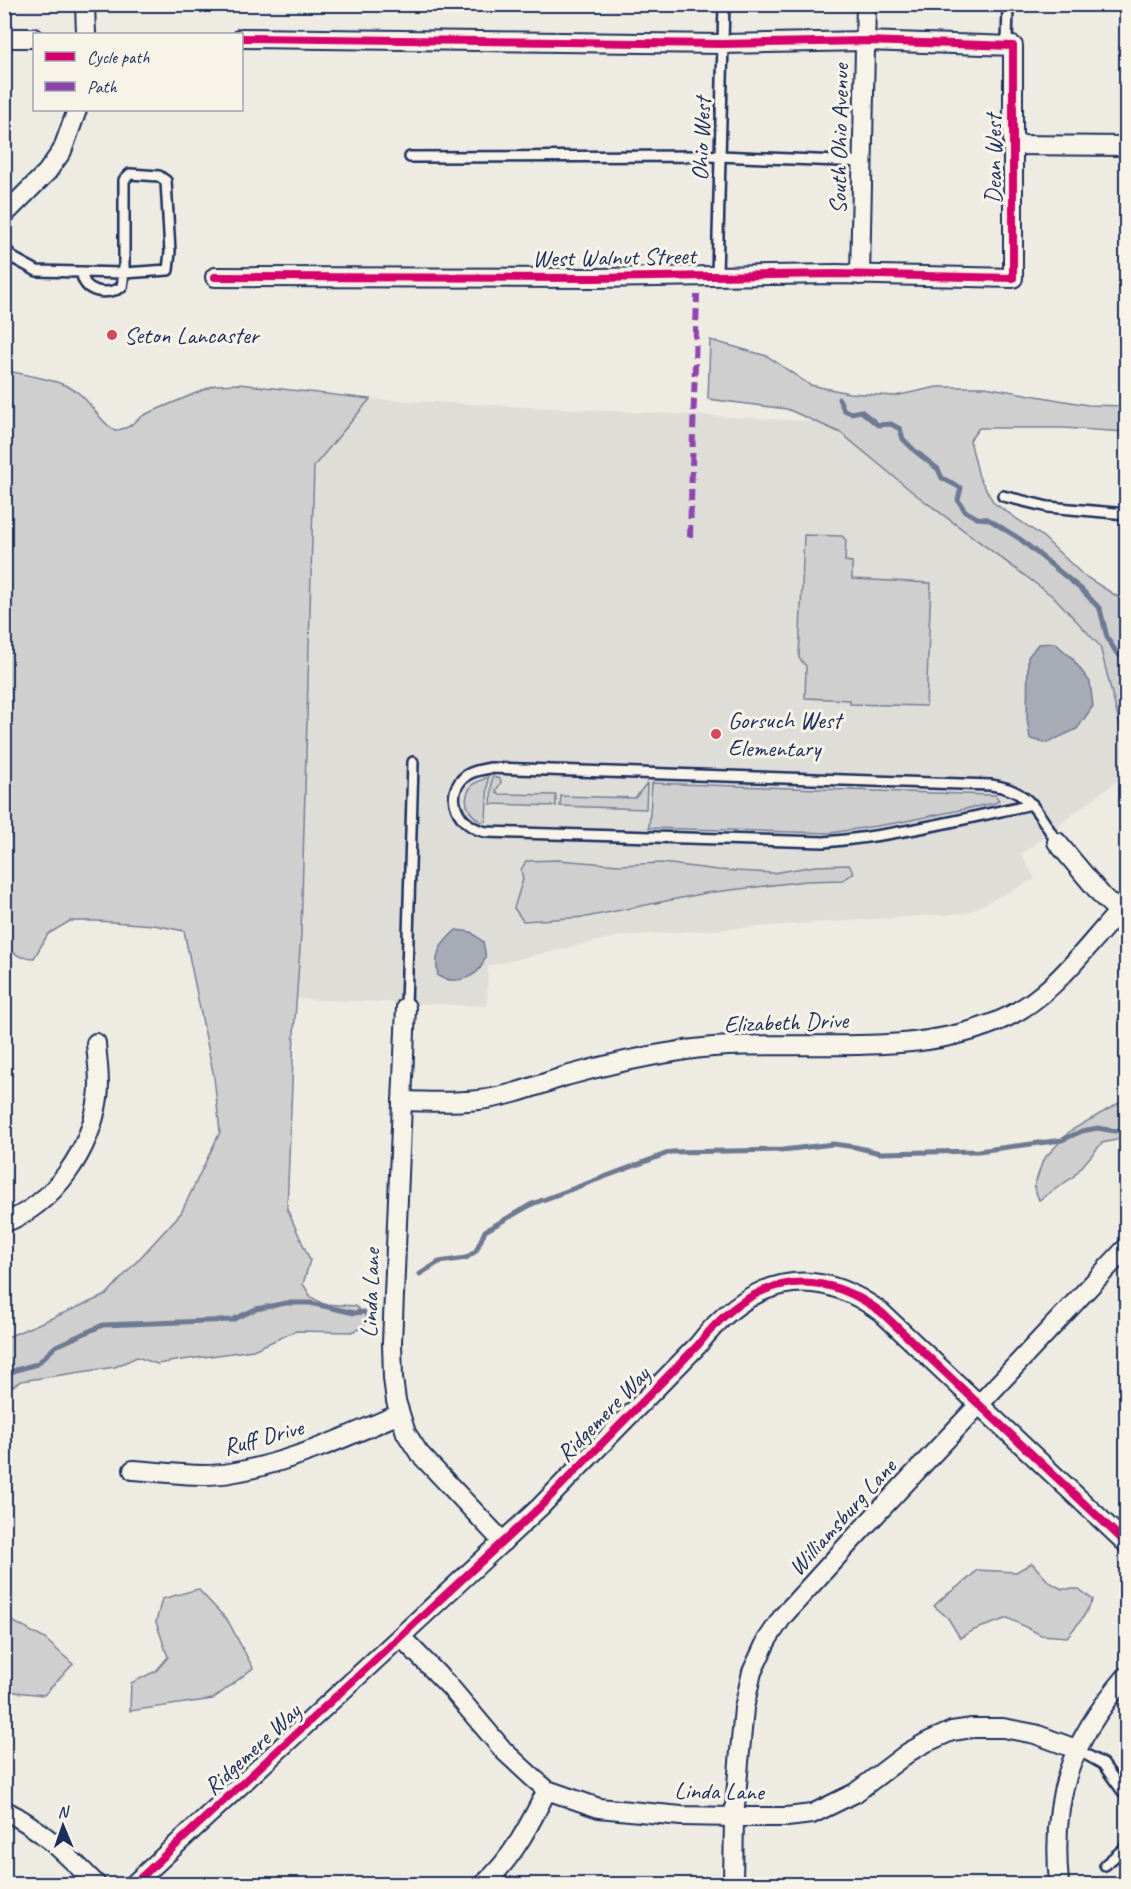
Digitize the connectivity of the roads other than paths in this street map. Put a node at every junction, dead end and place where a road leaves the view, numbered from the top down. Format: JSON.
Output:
{"nodes":[{"id":1,"x":85,"y":4,"type":"edge"},
{"id":2,"x":724,"y":4,"type":"edge"},
{"id":3,"x":866,"y":4,"type":"edge"},
{"id":4,"x":1008,"y":4,"type":"edge"},
{"id":5,"x":86,"y":33,"type":"edge"},
{"id":6,"x":4,"y":38,"type":"edge"},
{"id":7,"x":33,"y":38,"type":"edge"},
{"id":8,"x":243,"y":38,"type":"edge"},
{"id":9,"x":864,"y":41,"type":"junction"},
{"id":10,"x":723,"y":44,"type":"junction"},
{"id":11,"x":1007,"y":45,"type":"junction"},
{"id":12,"x":77,"y":111,"type":"edge"},
{"id":13,"x":1013,"y":145,"type":"junction"},
{"id":14,"x":1126,"y":147,"type":"edge"},
{"id":15,"x":719,"y":156,"type":"junction"},
{"id":16,"x":410,"y":157,"type":"dead end"},
{"id":17,"x":863,"y":162,"type":"junction"},
{"id":18,"x":4,"y":215,"type":"edge"},
{"id":19,"x":4,"y":247,"type":"edge"},
{"id":20,"x":82,"y":272,"type":"junction"},
{"id":21,"x":124,"y":273,"type":"junction"},
{"id":22,"x":717,"y":275,"type":"junction"},
{"id":23,"x":860,"y":275,"type":"junction"},
{"id":24,"x":215,"y":277,"type":"dead end"},
{"id":25,"x":1013,"y":278,"type":"joint"},
{"id":26,"x":1003,"y":496,"type":"dead end"},
{"id":27,"x":1126,"y":514,"type":"edge"},
{"id":28,"x":413,"y":762,"type":"dead end"},
{"id":29,"x":1032,"y":804,"type":"junction"},
{"id":30,"x":1057,"y":842,"type":"joint"},
{"id":31,"x":1124,"y":911,"type":"edge"},
{"id":32,"x":406,"y":1007,"type":"joint"},
{"id":33,"x":96,"y":1042,"type":"dead end"},
{"id":34,"x":402,"y":1101,"type":"junction"},
{"id":35,"x":4,"y":1223,"type":"edge"},
{"id":36,"x":1126,"y":1248,"type":"edge"},
{"id":37,"x":979,"y":1405,"type":"junction"},
{"id":38,"x":399,"y":1414,"type":"junction"},
{"id":39,"x":133,"y":1470,"type":"dead end"},
{"id":40,"x":503,"y":1542,"type":"junction"},
{"id":41,"x":1126,"y":1543,"type":"edge"},
{"id":42,"x":401,"y":1637,"type":"junction"},
{"id":43,"x":1126,"y":1677,"type":"edge"},
{"id":44,"x":1076,"y":1749,"type":"junction"},
{"id":45,"x":1124,"y":1788,"type":"edge"},
{"id":46,"x":547,"y":1790,"type":"junction"},
{"id":47,"x":4,"y":1810,"type":"edge"},
{"id":48,"x":734,"y":1817,"type":"junction"},
{"id":49,"x":1126,"y":1847,"type":"edge"},
{"id":50,"x":1105,"y":1865,"type":"dead end"},
{"id":51,"x":96,"y":1884,"type":"edge"},
{"id":52,"x":134,"y":1884,"type":"edge"},
{"id":53,"x":484,"y":1884,"type":"edge"},
{"id":54,"x":733,"y":1884,"type":"edge"},
{"id":55,"x":1059,"y":1884,"type":"edge"}],
"edges":[{"from":1,"to":5,"type":"street"},
{"from":2,"to":10,"type":"lane","name":"Ohio West"},
{"from":3,"to":9,"type":"street","name":"South Ohio Avenue"},
{"from":4,"to":11,"type":"lane","name":"Dean West"},
{"from":6,"to":7,"type":"street"},
{"from":8,"to":10,"type":"street"},
{"from":9,"to":10,"type":"street"},
{"from":9,"to":11,"type":"street"},
{"from":9,"to":17,"type":"street","name":"South Ohio Avenue"},
{"from":10,"to":15,"type":"lane","name":"Ohio West"},
{"from":11,"to":13,"type":"street","name":"Dean West"},
{"from":12,"to":18,"type":"street"},
{"from":13,"to":14,"type":"street"},
{"from":13,"to":25,"type":"street","name":"Dean West"},
{"from":15,"to":16,"type":"lane"},
{"from":15,"to":17,"type":"lane"},
{"from":15,"to":22,"type":"lane","name":"Ohio West"},
{"from":17,"to":23,"type":"street","name":"South Ohio Avenue"},
{"from":19,"to":20,"type":"lane"},
{"from":20,"to":21,"type":"lane"},
{"from":20,"to":21,"type":"lane"},
{"from":21,"to":21,"type":"lane"},
{"from":22,"to":23,"type":"street","name":"West Walnut Street"},
{"from":22,"to":24,"type":"street","name":"West Walnut Street"},
{"from":23,"to":25,"type":"street","name":"West Walnut Street"},
{"from":26,"to":27,"type":"lane"},
{"from":28,"to":32,"type":"lane"},
{"from":29,"to":29,"type":"lane"},
{"from":29,"to":30,"type":"lane"},
{"from":30,"to":31,"type":"street"},
{"from":31,"to":34,"type":"street","name":"Elizabeth Drive"},
{"from":32,"to":34,"type":"street","name":"Linda Lane"},
{"from":33,"to":35,"type":"street"},
{"from":34,"to":38,"type":"street","name":"Linda Lane"},
{"from":36,"to":37,"type":"street","name":"Williamsburg Lane"},
{"from":37,"to":40,"type":"street","name":"Ridgemere Way"},
{"from":37,"to":41,"type":"street","name":"Ridgemere Way"},
{"from":37,"to":48,"type":"street","name":"Williamsburg Lane"},
{"from":38,"to":39,"type":"street","name":"Ruff Drive"},
{"from":38,"to":40,"type":"street","name":"Linda Lane"},
{"from":40,"to":42,"type":"street","name":"Ridgemere Way"},
{"from":42,"to":46,"type":"street","name":"Linda Lane"},
{"from":42,"to":52,"type":"street","name":"Ridgemere Way"},
{"from":43,"to":44,"type":"street"},
{"from":44,"to":45,"type":"lane"},
{"from":44,"to":48,"type":"street","name":"Linda Lane"},
{"from":44,"to":55,"type":"street"},
{"from":46,"to":48,"type":"street","name":"Linda Lane"},
{"from":46,"to":53,"type":"street"},
{"from":47,"to":51,"type":"street"},
{"from":48,"to":54,"type":"street","name":"Williamsburg Lane"},
{"from":49,"to":50,"type":"lane"}]}
